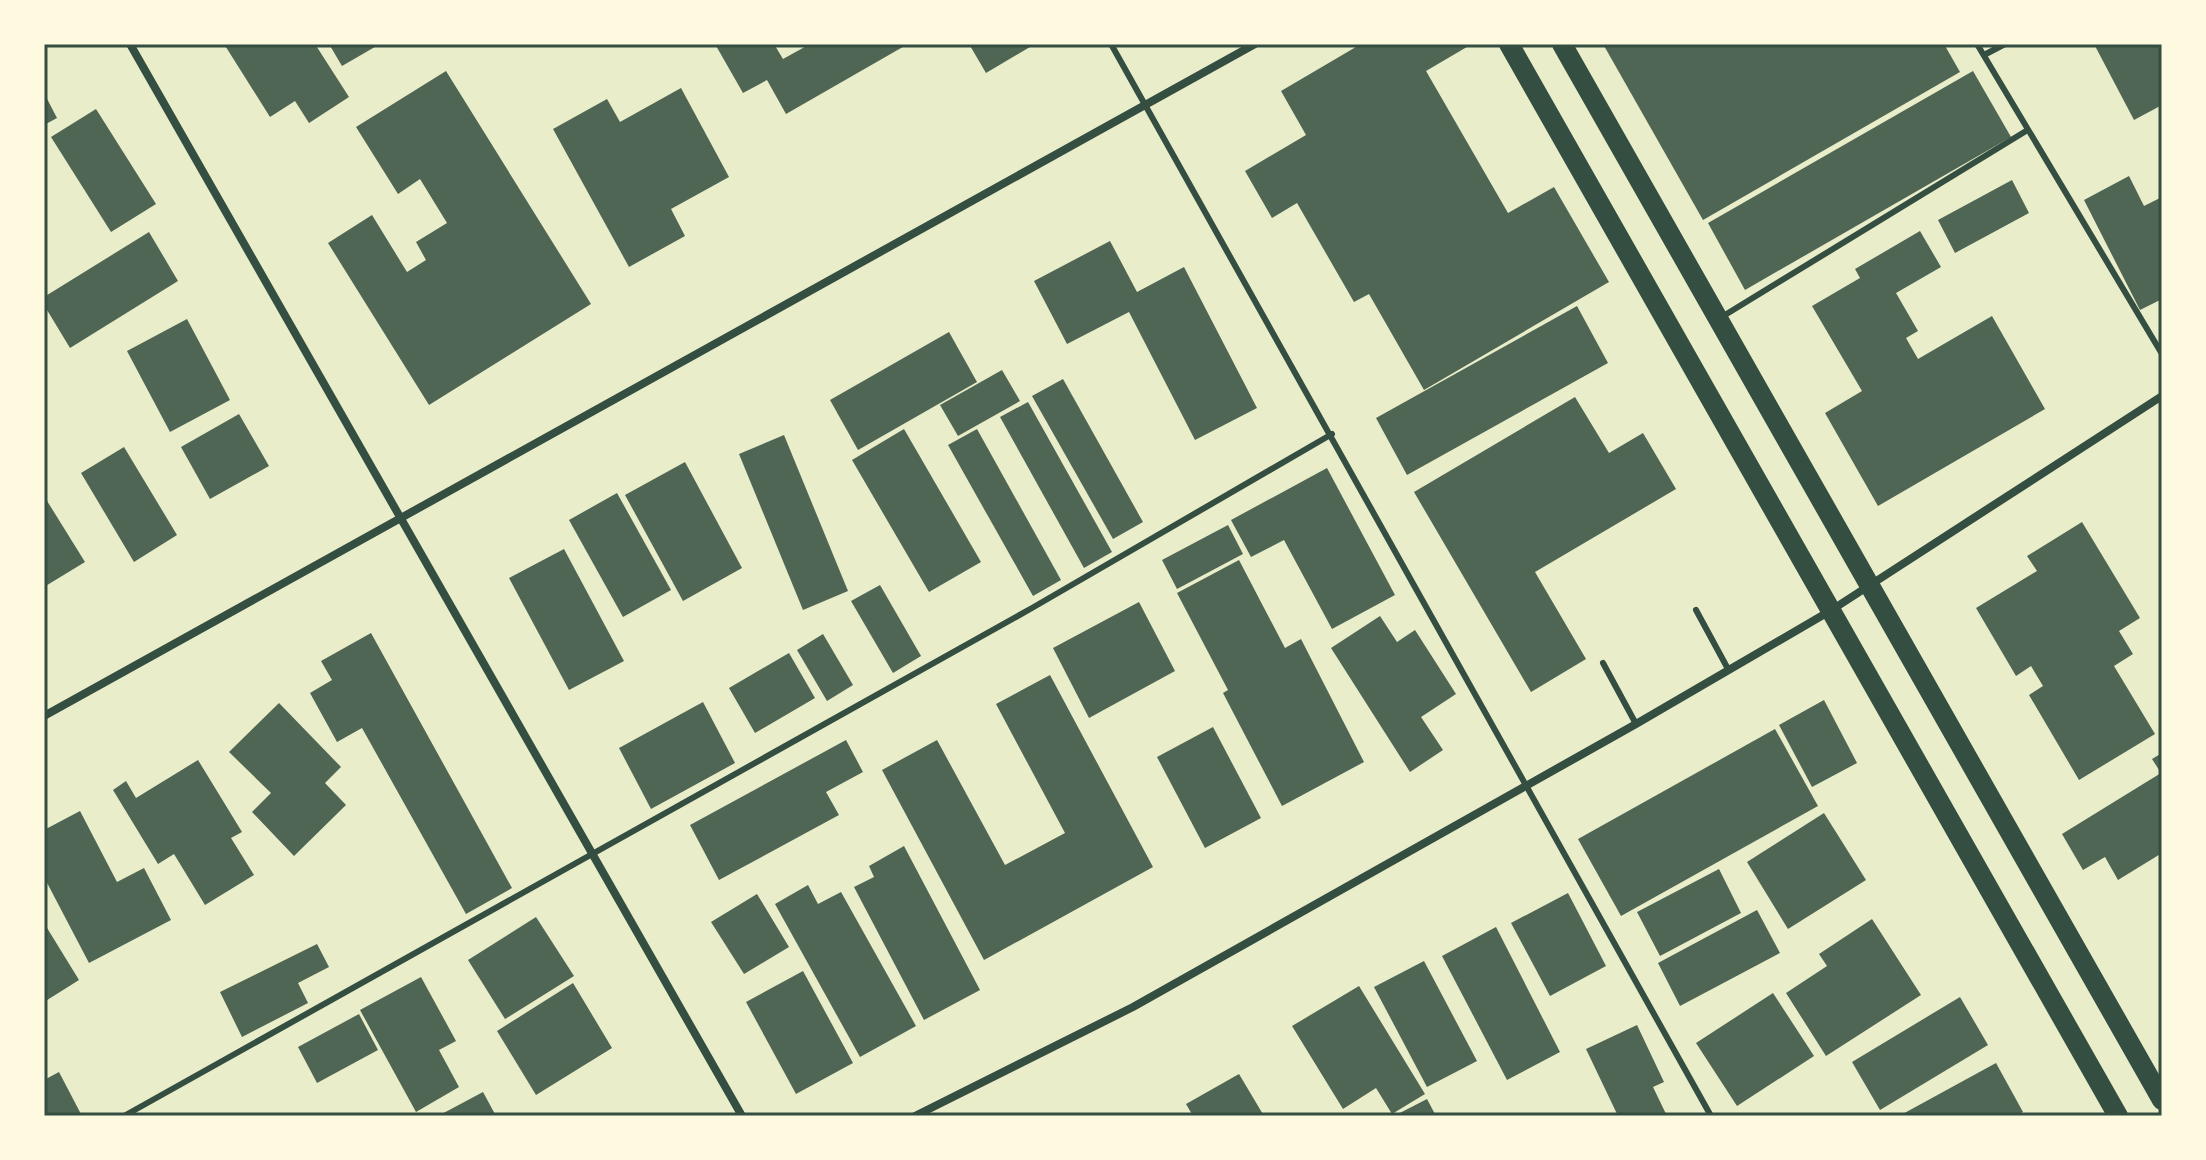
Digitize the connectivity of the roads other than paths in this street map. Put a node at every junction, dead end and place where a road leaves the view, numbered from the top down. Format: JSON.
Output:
{"nodes":[{"id":1,"x":130,"y":44,"type":"edge"},
{"id":2,"x":1111,"y":44,"type":"edge"},
{"id":3,"x":1255,"y":44,"type":"edge"},
{"id":4,"x":1509,"y":44,"type":"edge"},
{"id":5,"x":1562,"y":44,"type":"edge"},
{"id":6,"x":1977,"y":44,"type":"edge"},
{"id":7,"x":2005,"y":44,"type":"edge"},
{"id":8,"x":1984,"y":55,"type":"junction"},
{"id":9,"x":1145,"y":105,"type":"junction"},
{"id":10,"x":2026,"y":131,"type":"junction"},
{"id":11,"x":1717,"y":320,"type":"junction"},
{"id":12,"x":2162,"y":354,"type":"edge"},
{"id":13,"x":2162,"y":396,"type":"edge"},
{"id":14,"x":1332,"y":434,"type":"junction"},
{"id":15,"x":402,"y":518,"type":"junction"},
{"id":16,"x":1872,"y":583,"type":"junction"},
{"id":17,"x":1696,"y":610,"type":"dead end"},
{"id":18,"x":1830,"y":611,"type":"junction"},
{"id":19,"x":1603,"y":663,"type":"dead end"},
{"id":20,"x":1728,"y":669,"type":"junction"},
{"id":21,"x":44,"y":716,"type":"edge"},
{"id":22,"x":1636,"y":724,"type":"junction"},
{"id":23,"x":1526,"y":785,"type":"junction"},
{"id":24,"x":592,"y":852,"type":"junction"},
{"id":25,"x":2162,"y":1100,"type":"edge"},
{"id":26,"x":124,"y":1116,"type":"edge"},
{"id":27,"x":742,"y":1116,"type":"edge"},
{"id":28,"x":915,"y":1116,"type":"edge"},
{"id":29,"x":1711,"y":1116,"type":"edge"},
{"id":30,"x":2118,"y":1116,"type":"edge"}],
"edges":[{"from":1,"to":15,"type":"street"},
{"from":2,"to":9,"type":"lane"},
{"from":3,"to":9,"type":"street"},
{"from":4,"to":18,"type":"main road"},
{"from":5,"to":11,"type":"main road"},
{"from":6,"to":8,"type":"lane"},
{"from":7,"to":8,"type":"lane"},
{"from":8,"to":10,"type":"lane"},
{"from":9,"to":14,"type":"lane"},
{"from":9,"to":15,"type":"street"},
{"from":10,"to":11,"type":"lane"},
{"from":10,"to":12,"type":"lane"},
{"from":11,"to":16,"type":"main road"},
{"from":13,"to":16,"type":"street"},
{"from":14,"to":23,"type":"lane"},
{"from":14,"to":24,"type":"lane"},
{"from":15,"to":21,"type":"street"},
{"from":15,"to":24,"type":"street"},
{"from":16,"to":18,"type":"street"},
{"from":16,"to":25,"type":"main road"},
{"from":17,"to":20,"type":"lane"},
{"from":18,"to":20,"type":"street"},
{"from":18,"to":30,"type":"main road"},
{"from":19,"to":22,"type":"lane"},
{"from":20,"to":22,"type":"street"},
{"from":22,"to":23,"type":"street"},
{"from":23,"to":28,"type":"street"},
{"from":23,"to":29,"type":"lane"},
{"from":24,"to":26,"type":"lane"},
{"from":24,"to":27,"type":"street"}]}
